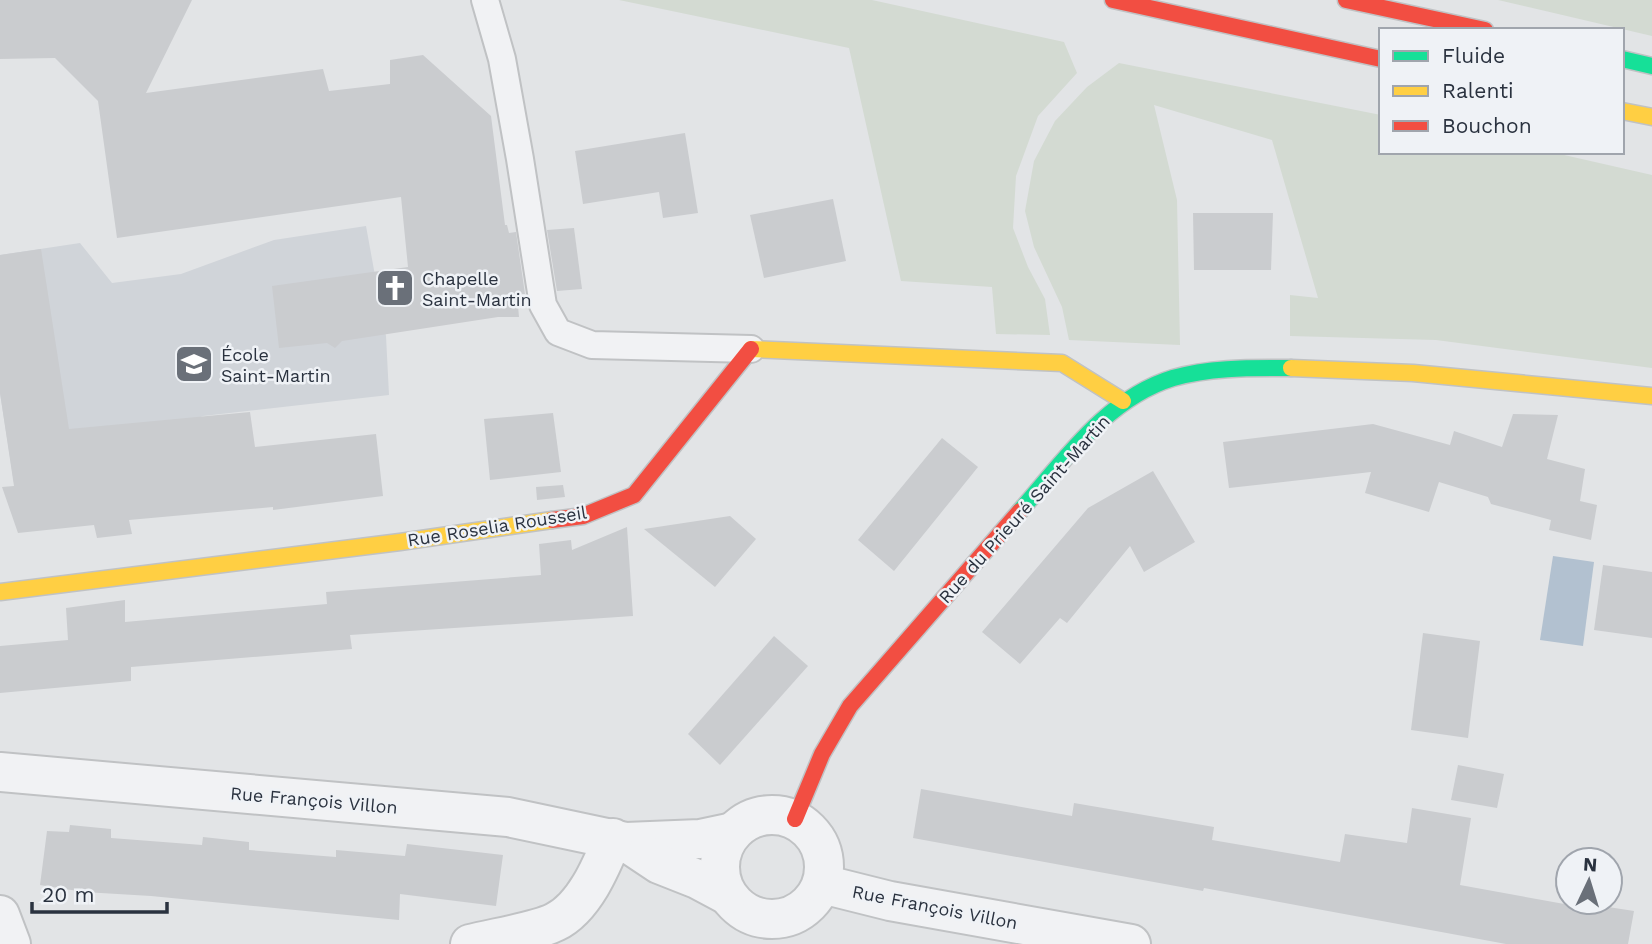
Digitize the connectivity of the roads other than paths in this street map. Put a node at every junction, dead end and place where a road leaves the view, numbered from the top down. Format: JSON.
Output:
{"nodes":[{"id":1,"x":485,"y":0,"type":"edge"},
{"id":2,"x":1113,"y":0,"type":"edge"},
{"id":3,"x":1346,"y":0,"type":"edge"},
{"id":4,"x":1476,"y":28,"type":"edge"},
{"id":5,"x":1379,"y":59,"type":"edge"},
{"id":6,"x":1624,"y":59,"type":"edge"},
{"id":7,"x":1652,"y":66,"type":"edge"},
{"id":8,"x":1624,"y":111,"type":"edge"},
{"id":9,"x":1652,"y":117,"type":"edge"},
{"id":10,"x":751,"y":349,"type":"junction"},
{"id":11,"x":1652,"y":396,"type":"edge"},
{"id":12,"x":1123,"y":401,"type":"junction"},
{"id":13,"x":0,"y":592,"type":"edge"},
{"id":14,"x":0,"y":772,"type":"edge"},
{"id":15,"x":795,"y":820,"type":"junction"},
{"id":16,"x":733,"y":832,"type":"junction"},
{"id":17,"x":619,"y":840,"type":"junction"},
{"id":18,"x":822,"y":884,"type":"junction"},
{"id":19,"x":727,"y":895,"type":"junction"},
{"id":20,"x":0,"y":915,"type":"edge"},
{"id":21,"x":771,"y":932,"type":"edge"},
{"id":22,"x":11,"y":944,"type":"edge"},
{"id":23,"x":470,"y":944,"type":"edge"},
{"id":24,"x":1131,"y":944,"type":"edge"}],
"edges":[{"from":1,"to":10,"type":"lane"},
{"from":2,"to":5,"type":"main road"},
{"from":3,"to":4,"type":"main road"},
{"from":6,"to":7,"type":"main road"},
{"from":8,"to":9,"type":"main road"},
{"from":10,"to":12,"type":"main road"},
{"from":10,"to":13,"type":"main road","name":"Rue Roselia Rousseil"},
{"from":11,"to":12,"type":"main road","name":"Rue du Prieuré Saint-Martin"},
{"from":12,"to":15,"type":"main road","name":"Rue du Prieuré Saint-Martin"},
{"from":14,"to":17,"type":"street","name":"Rue François Villon"},
{"from":15,"to":16,"type":"street"},
{"from":15,"to":18,"type":"street"},
{"from":16,"to":17,"type":"street","name":"Rue François Villon"},
{"from":16,"to":19,"type":"street"},
{"from":17,"to":19,"type":"street","name":"Rue François Villon"},
{"from":17,"to":23,"type":"street"},
{"from":18,"to":21,"type":"street"},
{"from":18,"to":24,"type":"street","name":"Rue François Villon"},
{"from":19,"to":21,"type":"street"},
{"from":20,"to":22,"type":"street"}]}
